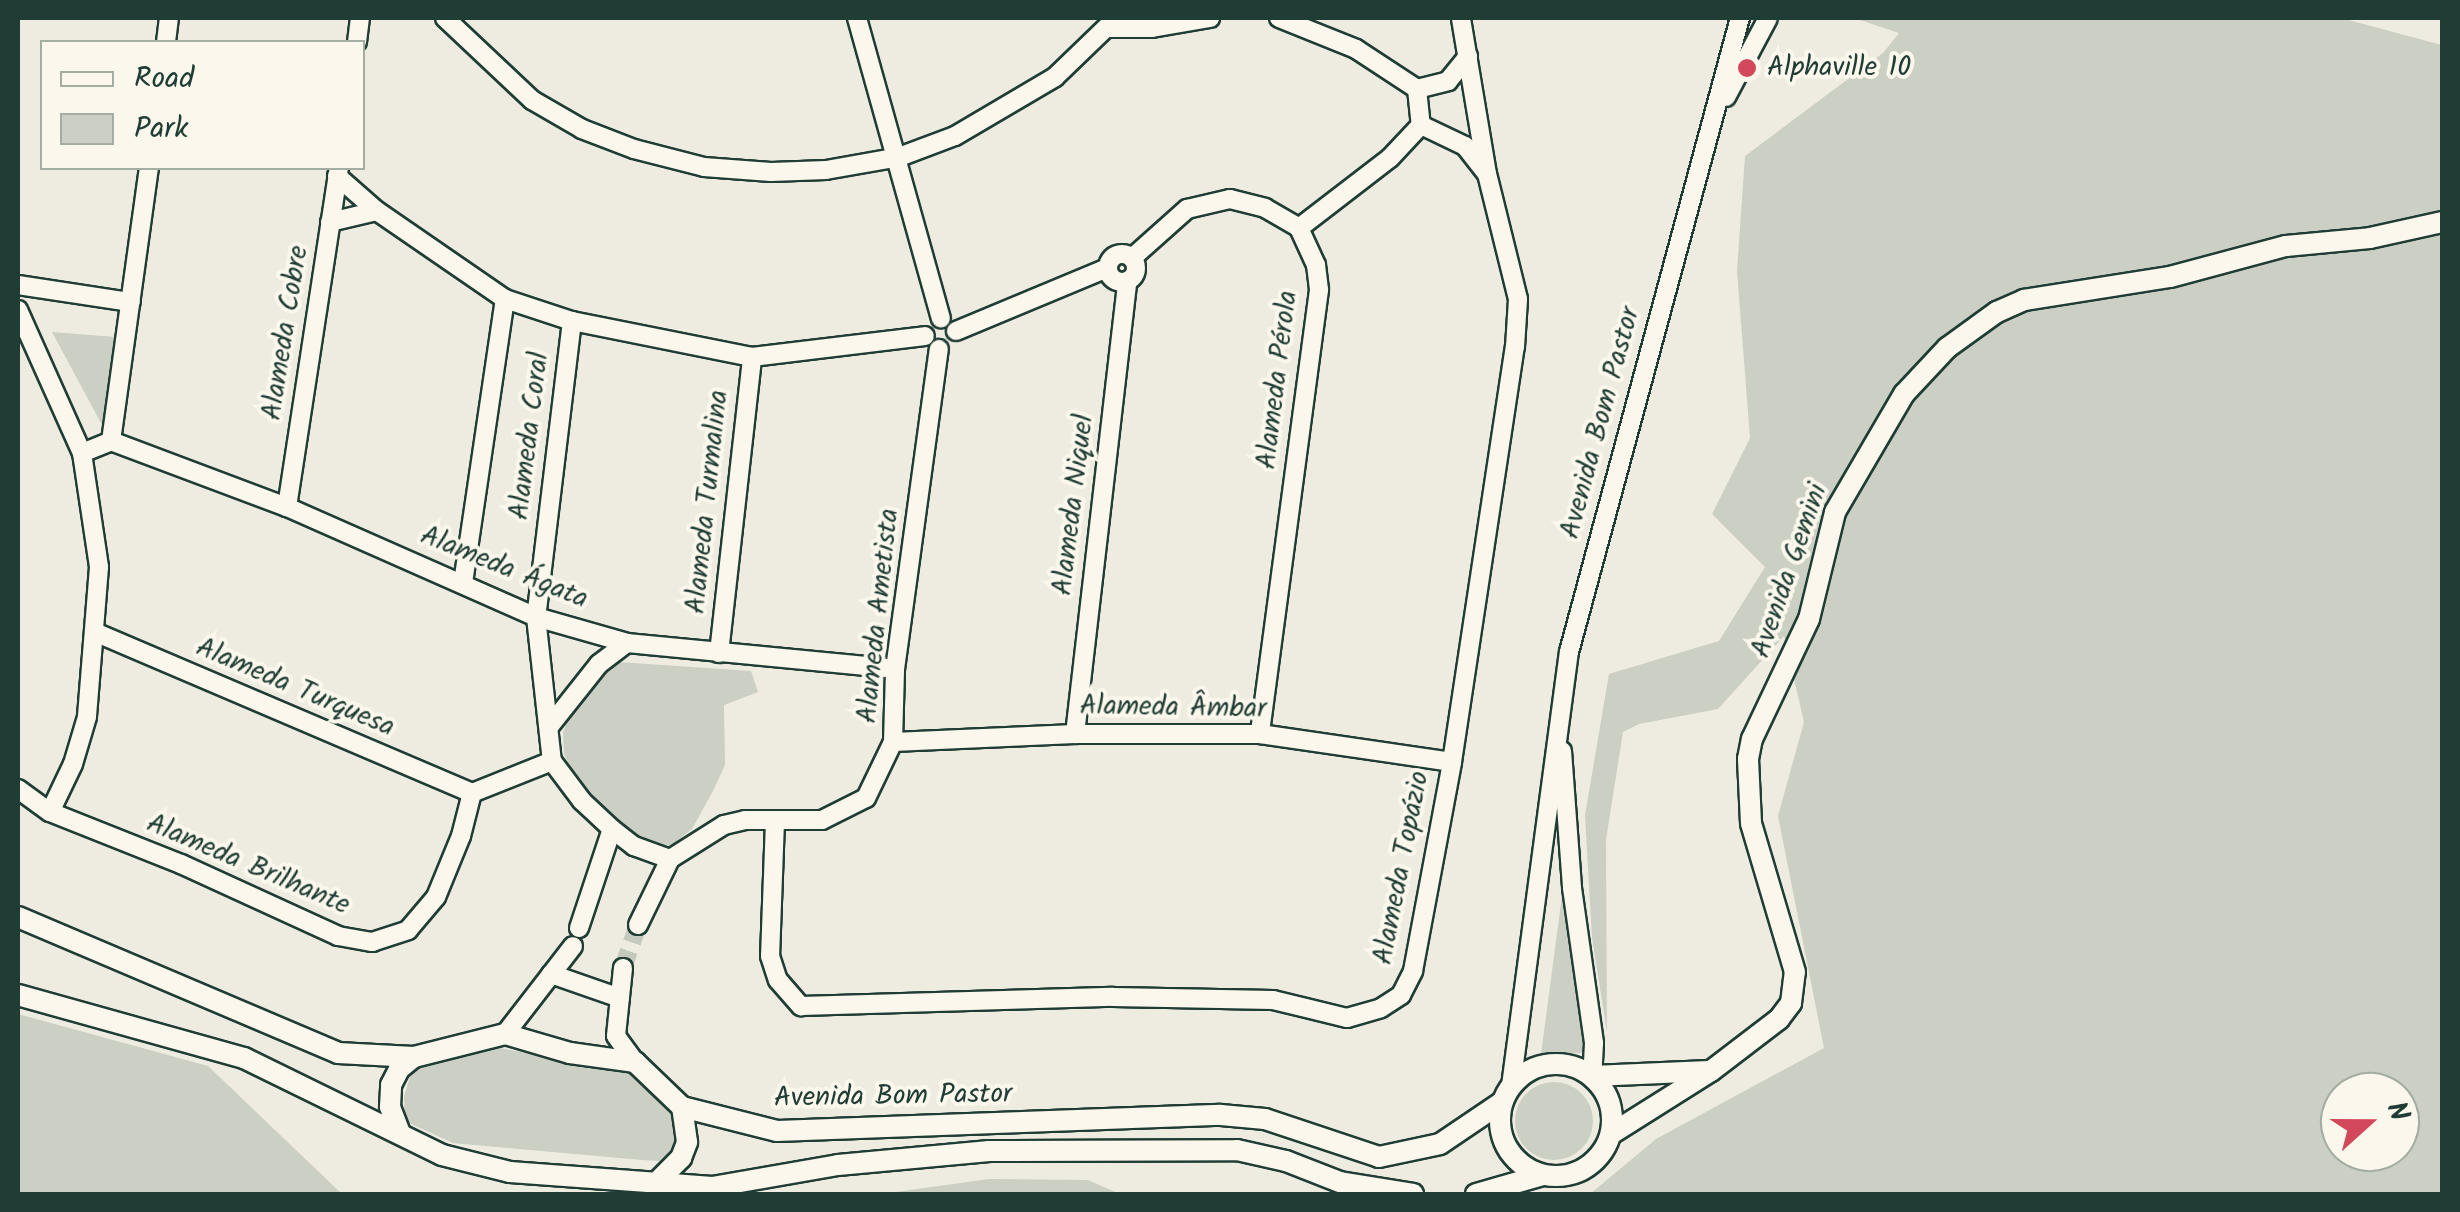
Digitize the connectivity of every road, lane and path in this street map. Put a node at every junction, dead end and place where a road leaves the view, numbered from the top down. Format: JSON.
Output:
{"nodes":[{"id":1,"x":446,"y":18,"type":"edge"},
{"id":2,"x":857,"y":18,"type":"edge"},
{"id":3,"x":1210,"y":18,"type":"edge"},
{"id":4,"x":1280,"y":18,"type":"edge"},
{"id":5,"x":1462,"y":18,"type":"edge"},
{"id":6,"x":1728,"y":18,"type":"edge"},
{"id":7,"x":1740,"y":18,"type":"edge"},
{"id":8,"x":1768,"y":18,"type":"edge"},
{"id":9,"x":1111,"y":23,"type":"edge"},
{"id":10,"x":1468,"y":56,"type":"junction"},
{"id":11,"x":1448,"y":81,"type":"junction"},
{"id":12,"x":1417,"y":89,"type":"junction"},
{"id":13,"x":1473,"y":92,"type":"junction"},
{"id":14,"x":1421,"y":124,"type":"junction"},
{"id":15,"x":1706,"y":137,"type":"junction"},
{"id":16,"x":1474,"y":144,"type":"junction"},
{"id":17,"x":899,"y":157,"type":"junction"},
{"id":18,"x":149,"y":170,"type":"edge"},
{"id":19,"x":338,"y":172,"type":"edge"},
{"id":20,"x":377,"y":211,"type":"junction"},
{"id":21,"x":330,"y":222,"type":"junction"},
{"id":22,"x":2442,"y":222,"type":"edge"},
{"id":23,"x":1298,"y":228,"type":"junction"},
{"id":24,"x":1132,"y":258,"type":"junction"},
{"id":25,"x":1108,"y":268,"type":"junction"},
{"id":26,"x":1127,"y":282,"type":"junction"},
{"id":27,"x":18,"y":285,"type":"edge"},
{"id":28,"x":505,"y":299,"type":"junction"},
{"id":29,"x":131,"y":302,"type":"junction"},
{"id":30,"x":18,"y":310,"type":"edge"},
{"id":31,"x":941,"y":318,"type":"junction"},
{"id":32,"x":572,"y":322,"type":"junction"},
{"id":33,"x":956,"y":330,"type":"junction"},
{"id":34,"x":924,"y":336,"type":"junction"},
{"id":35,"x":939,"y":349,"type":"junction"},
{"id":36,"x":752,"y":357,"type":"junction"},
{"id":37,"x":111,"y":440,"type":"junction"},
{"id":38,"x":82,"y":453,"type":"junction"},
{"id":39,"x":287,"y":507,"type":"junction"},
{"id":40,"x":463,"y":584,"type":"junction"},
{"id":41,"x":536,"y":617,"type":"junction"},
{"id":42,"x":97,"y":633,"type":"junction"},
{"id":43,"x":627,"y":642,"type":"junction"},
{"id":44,"x":719,"y":653,"type":"junction"},
{"id":45,"x":896,"y":669,"type":"junction"},
{"id":46,"x":549,"y":726,"type":"junction"},
{"id":47,"x":1560,"y":726,"type":"junction"},
{"id":48,"x":1074,"y":734,"type":"junction"},
{"id":49,"x":1260,"y":734,"type":"junction"},
{"id":50,"x":893,"y":742,"type":"junction"},
{"id":51,"x":552,"y":761,"type":"junction"},
{"id":52,"x":1452,"y":762,"type":"junction"},
{"id":53,"x":18,"y":789,"type":"edge"},
{"id":54,"x":472,"y":793,"type":"junction"},
{"id":55,"x":50,"y":812,"type":"junction"},
{"id":56,"x":774,"y":821,"type":"junction"},
{"id":57,"x":612,"y":828,"type":"junction"},
{"id":58,"x":673,"y":858,"type":"junction"},
{"id":59,"x":18,"y":917,"type":"edge"},
{"id":60,"x":638,"y":926,"type":"tunnel mouth"},
{"id":61,"x":624,"y":968,"type":"tunnel mouth"},
{"id":62,"x":551,"y":974,"type":"junction"},
{"id":63,"x":18,"y":994,"type":"edge"},
{"id":64,"x":620,"y":998,"type":"junction"},
{"id":65,"x":505,"y":1034,"type":"junction"},
{"id":66,"x":414,"y":1056,"type":"junction"},
{"id":67,"x":634,"y":1062,"type":"junction"},
{"id":68,"x":1711,"y":1072,"type":"junction"},
{"id":69,"x":1592,"y":1076,"type":"junction"},
{"id":70,"x":1506,"y":1094,"type":"junction"},
{"id":71,"x":682,"y":1107,"type":"junction"},
{"id":72,"x":400,"y":1133,"type":"junction"},
{"id":73,"x":1611,"y":1134,"type":"junction"},
{"id":74,"x":1543,"y":1175,"type":"junction"},
{"id":75,"x":658,"y":1181,"type":"junction"},
{"id":76,"x":1413,"y":1194,"type":"edge"},
{"id":77,"x":1476,"y":1194,"type":"edge"}],
"edges":[{"from":1,"to":17,"type":"street"},
{"from":2,"to":17,"type":"street"},
{"from":3,"to":9,"type":"street"},
{"from":4,"to":12,"type":"street"},
{"from":5,"to":10,"type":"street","name":"Alameda Topázio"},
{"from":6,"to":15,"type":"street","name":"Avenida Bom Pastor"},
{"from":7,"to":15,"type":"street","name":"Avenida Bom Pastor"},
{"from":8,"to":15,"type":"street","name":"Avenida Bom Pastor"},
{"from":9,"to":17,"type":"street"},
{"from":10,"to":11,"type":"street"},
{"from":10,"to":13,"type":"street","name":"Alameda Topázio"},
{"from":11,"to":12,"type":"street"},
{"from":11,"to":13,"type":"street"},
{"from":12,"to":14,"type":"street"},
{"from":13,"to":16,"type":"street","name":"Alameda Topázio"},
{"from":14,"to":16,"type":"street"},
{"from":14,"to":23,"type":"street"},
{"from":15,"to":47,"type":"street","name":"Avenida Bom Pastor"},
{"from":16,"to":52,"type":"street","name":"Alameda Topázio"},
{"from":17,"to":31,"type":"street"},
{"from":18,"to":29,"type":"street"},
{"from":19,"to":20,"type":"street"},
{"from":19,"to":21,"type":"street","name":"Alameda Cobre"},
{"from":20,"to":21,"type":"street"},
{"from":20,"to":28,"type":"street"},
{"from":21,"to":39,"type":"street","name":"Alameda Cobre"},
{"from":22,"to":68,"type":"street","name":"Avenida Gemini"},
{"from":23,"to":24,"type":"street"},
{"from":23,"to":49,"type":"street","name":"Alameda Pérola"},
{"from":24,"to":25,"type":"street"},
{"from":24,"to":26,"type":"street"},
{"from":25,"to":26,"type":"street"},
{"from":25,"to":33,"type":"street"},
{"from":26,"to":48,"type":"street","name":"Alameda Niquel"},
{"from":27,"to":29,"type":"street"},
{"from":28,"to":32,"type":"street"},
{"from":28,"to":40,"type":"street","name":"Alameda Coral"},
{"from":29,"to":37,"type":"street"},
{"from":30,"to":38,"type":"street"},
{"from":31,"to":33,"type":"street"},
{"from":31,"to":34,"type":"street"},
{"from":32,"to":36,"type":"street"},
{"from":32,"to":41,"type":"street","name":"Alameda Coral"},
{"from":33,"to":35,"type":"street"},
{"from":34,"to":35,"type":"street"},
{"from":34,"to":36,"type":"street"},
{"from":35,"to":45,"type":"street","name":"Alameda Ametista"},
{"from":36,"to":44,"type":"street","name":"Alameda Turmalina"},
{"from":37,"to":38,"type":"street"},
{"from":37,"to":39,"type":"street","name":"Alameda Ágata"},
{"from":38,"to":42,"type":"street"},
{"from":39,"to":40,"type":"street","name":"Alameda Ágata"},
{"from":40,"to":41,"type":"street","name":"Alameda Ágata"},
{"from":41,"to":43,"type":"street","name":"Alameda Ágata"},
{"from":41,"to":46,"type":"street","name":"Alameda Coral"},
{"from":42,"to":54,"type":"street","name":"Alameda Turquesa"},
{"from":42,"to":55,"type":"street"},
{"from":43,"to":44,"type":"street","name":"Alameda Ágata"},
{"from":43,"to":46,"type":"street"},
{"from":44,"to":45,"type":"street","name":"Alameda Ágata"},
{"from":45,"to":50,"type":"street","name":"Alameda Ametista"},
{"from":46,"to":51,"type":"street","name":"Alameda Coral"},
{"from":47,"to":69,"type":"street","name":"Avenida Bom Pastor"},
{"from":47,"to":70,"type":"street","name":"Avenida Bom Pastor"},
{"from":48,"to":49,"type":"street","name":"Alameda Âmbar"},
{"from":48,"to":50,"type":"street","name":"Alameda Âmbar"},
{"from":49,"to":52,"type":"street","name":"Alameda Âmbar"},
{"from":50,"to":56,"type":"street","name":"Alameda Ametista"},
{"from":51,"to":54,"type":"street"},
{"from":51,"to":57,"type":"street"},
{"from":52,"to":56,"type":"street","name":"Alameda Topázio"},
{"from":53,"to":55,"type":"street","name":"Alameda Brilhante"},
{"from":54,"to":55,"type":"street","name":"Alameda Brilhante"},
{"from":56,"to":58,"type":"street","name":"Alameda Ametista"},
{"from":57,"to":58,"type":"street"},
{"from":57,"to":62,"type":"street"},
{"from":58,"to":60,"type":"street"},
{"from":59,"to":66,"type":"street"},
{"from":61,"to":64,"type":"street"},
{"from":62,"to":64,"type":"street"},
{"from":62,"to":65,"type":"street"},
{"from":63,"to":72,"type":"street","name":"Avenida Bom Pastor"},
{"from":64,"to":67,"type":"street"},
{"from":65,"to":66,"type":"street"},
{"from":65,"to":67,"type":"street"},
{"from":66,"to":72,"type":"street"},
{"from":67,"to":71,"type":"street","name":"Avenida Bom Pastor"},
{"from":68,"to":69,"type":"street"},
{"from":68,"to":73,"type":"street","name":"Avenida Gemini"},
{"from":69,"to":70,"type":"street"},
{"from":69,"to":73,"type":"street"},
{"from":70,"to":71,"type":"street","name":"Avenida Bom Pastor"},
{"from":70,"to":74,"type":"street"},
{"from":71,"to":75,"type":"street"},
{"from":72,"to":75,"type":"street","name":"Avenida Bom Pastor"},
{"from":73,"to":74,"type":"street"},
{"from":74,"to":77,"type":"street"},
{"from":75,"to":76,"type":"street","name":"Avenida Bom Pastor"}]}
